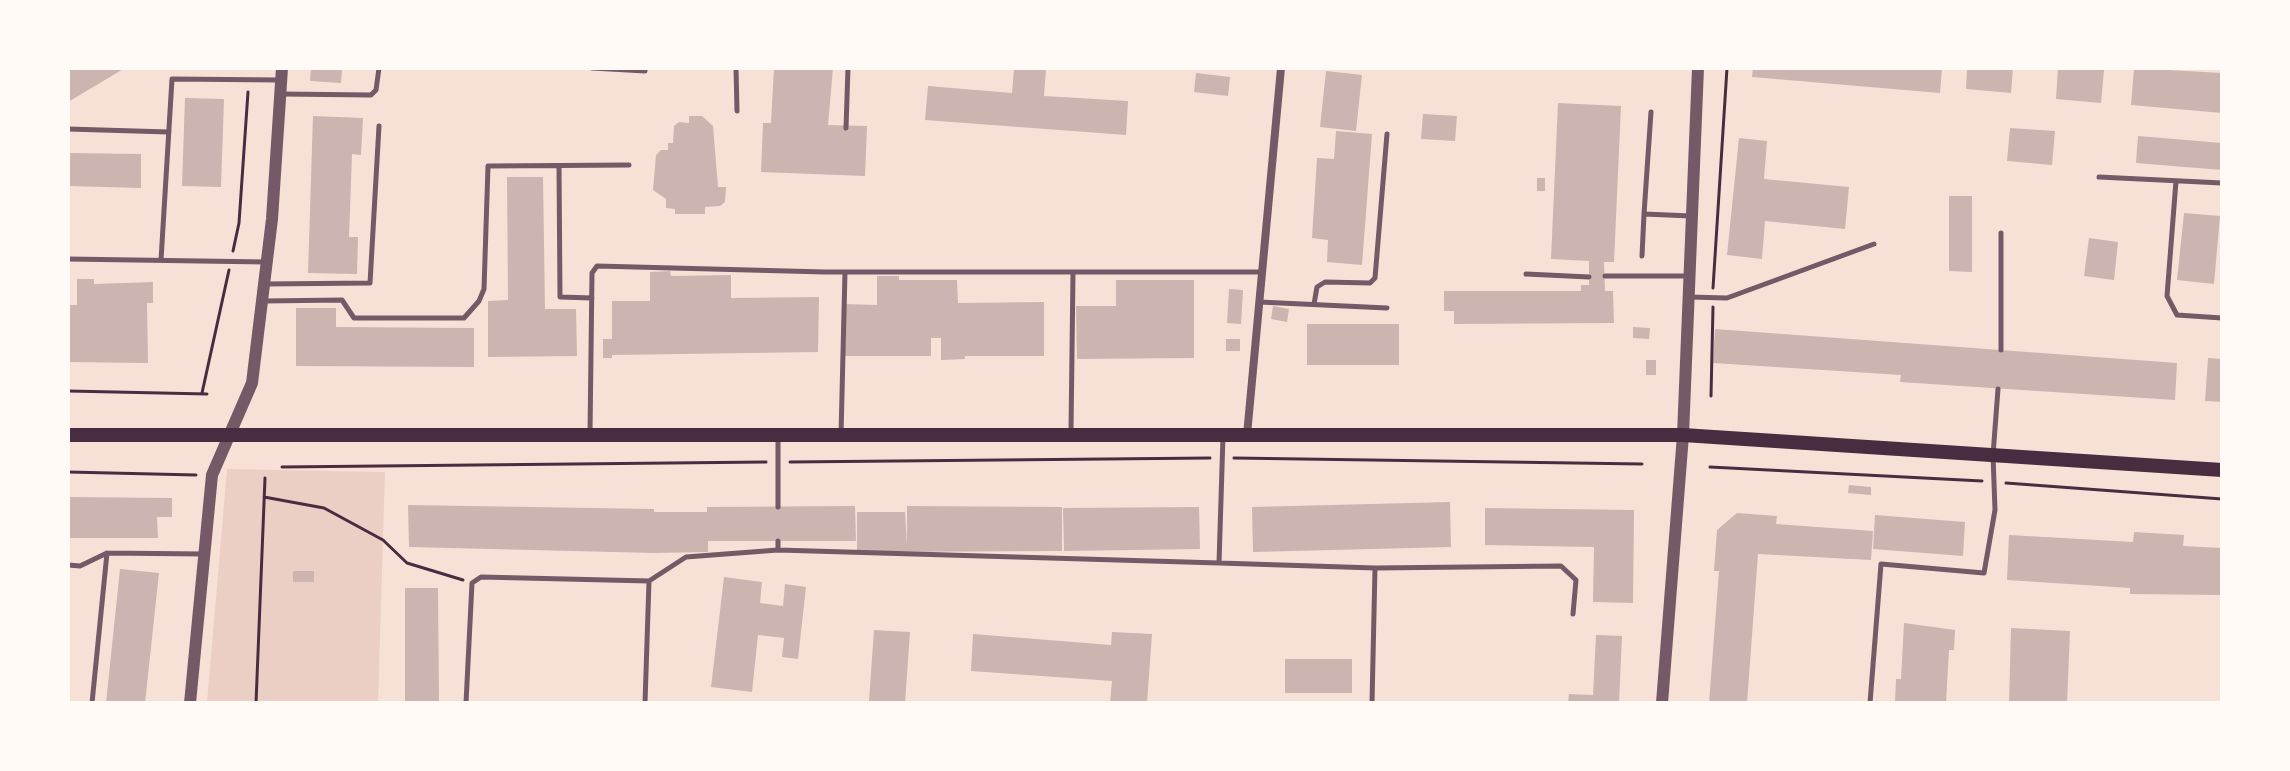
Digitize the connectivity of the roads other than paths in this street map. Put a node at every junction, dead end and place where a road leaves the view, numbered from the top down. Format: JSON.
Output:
{"nodes":[{"id":1,"x":379,"y":68,"type":"edge"},
{"id":2,"x":592,"y":68,"type":"edge"},
{"id":3,"x":736,"y":68,"type":"edge"},
{"id":4,"x":848,"y":68,"type":"edge"},
{"id":5,"x":1281,"y":68,"type":"edge"},
{"id":6,"x":1698,"y":68,"type":"edge"},
{"id":7,"x":645,"y":71,"type":"dead end"},
{"id":8,"x":281,"y":74,"type":"edge"},
{"id":9,"x":280,"y":94,"type":"junction"},
{"id":10,"x":737,"y":111,"type":"dead end"},
{"id":11,"x":1651,"y":112,"type":"dead end"},
{"id":12,"x":379,"y":126,"type":"dead end"},
{"id":13,"x":846,"y":128,"type":"dead end"},
{"id":14,"x":68,"y":129,"type":"edge"},
{"id":15,"x":169,"y":132,"type":"junction"},
{"id":16,"x":1387,"y":134,"type":"dead end"},
{"id":17,"x":629,"y":165,"type":"dead end"},
{"id":18,"x":559,"y":166,"type":"junction"},
{"id":19,"x":2099,"y":177,"type":"dead end"},
{"id":20,"x":2176,"y":181,"type":"junction"},
{"id":21,"x":2222,"y":183,"type":"edge"},
{"id":22,"x":1644,"y":214,"type":"junction"},
{"id":23,"x":1692,"y":216,"type":"junction"},
{"id":24,"x":2001,"y":233,"type":"dead end"},
{"id":25,"x":1874,"y":244,"type":"dead end"},
{"id":26,"x":1642,"y":256,"type":"dead end"},
{"id":27,"x":68,"y":259,"type":"edge"},
{"id":28,"x":161,"y":260,"type":"junction"},
{"id":29,"x":267,"y":262,"type":"junction"},
{"id":30,"x":845,"y":272,"type":"junction"},
{"id":31,"x":1073,"y":272,"type":"junction"},
{"id":32,"x":1262,"y":272,"type":"junction"},
{"id":33,"x":1526,"y":274,"type":"dead end"},
{"id":34,"x":1605,"y":276,"type":"dead end"},
{"id":35,"x":1689,"y":276,"type":"junction"},
{"id":36,"x":1589,"y":277,"type":"dead end"},
{"id":37,"x":264,"y":284,"type":"junction"},
{"id":38,"x":1689,"y":297,"type":"junction"},
{"id":39,"x":592,"y":298,"type":"junction"},
{"id":40,"x":262,"y":301,"type":"junction"},
{"id":41,"x":1259,"y":302,"type":"junction"},
{"id":42,"x":1314,"y":304,"type":"junction"},
{"id":43,"x":1387,"y":308,"type":"dead end"},
{"id":44,"x":2222,"y":318,"type":"edge"},
{"id":45,"x":2001,"y":350,"type":"dead end"},
{"id":46,"x":1998,"y":389,"type":"dead end"},
{"id":47,"x":231,"y":434,"type":"junction"},
{"id":48,"x":1071,"y":434,"type":"junction"},
{"id":49,"x":68,"y":435,"type":"edge"},
{"id":50,"x":590,"y":435,"type":"junction"},
{"id":51,"x":841,"y":435,"type":"junction"},
{"id":52,"x":1223,"y":435,"type":"junction"},
{"id":53,"x":1247,"y":435,"type":"junction"},
{"id":54,"x":1683,"y":435,"type":"junction"},
{"id":55,"x":778,"y":436,"type":"junction"},
{"id":56,"x":1993,"y":455,"type":"junction"},
{"id":57,"x":2222,"y":470,"type":"edge"},
{"id":58,"x":778,"y":507,"type":"dead end"},
{"id":59,"x":778,"y":541,"type":"dead end"},
{"id":60,"x":778,"y":550,"type":"junction"},
{"id":61,"x":107,"y":553,"type":"junction"},
{"id":62,"x":203,"y":554,"type":"junction"},
{"id":63,"x":1219,"y":563,"type":"junction"},
{"id":64,"x":68,"y":565,"type":"edge"},
{"id":65,"x":1375,"y":568,"type":"junction"},
{"id":66,"x":649,"y":581,"type":"junction"},
{"id":67,"x":1573,"y":614,"type":"dead end"},
{"id":68,"x":92,"y":703,"type":"edge"},
{"id":69,"x":190,"y":703,"type":"edge"},
{"id":70,"x":466,"y":703,"type":"edge"},
{"id":71,"x":645,"y":703,"type":"edge"},
{"id":72,"x":1372,"y":703,"type":"edge"},
{"id":73,"x":1662,"y":703,"type":"edge"},
{"id":74,"x":1870,"y":703,"type":"edge"}],
"edges":[{"from":1,"to":9,"type":"lane"},
{"from":2,"to":7,"type":"lane"},
{"from":3,"to":10,"type":"lane"},
{"from":4,"to":13,"type":"lane"},
{"from":5,"to":32,"type":"street"},
{"from":6,"to":23,"type":"street"},
{"from":8,"to":9,"type":"street"},
{"from":8,"to":15,"type":"lane"},
{"from":9,"to":29,"type":"street"},
{"from":11,"to":22,"type":"lane"},
{"from":12,"to":37,"type":"lane"},
{"from":14,"to":15,"type":"lane"},
{"from":15,"to":28,"type":"lane"},
{"from":16,"to":42,"type":"lane"},
{"from":17,"to":18,"type":"lane"},
{"from":18,"to":39,"type":"lane"},
{"from":18,"to":40,"type":"lane"},
{"from":19,"to":20,"type":"lane"},
{"from":20,"to":21,"type":"lane"},
{"from":20,"to":44,"type":"lane"},
{"from":22,"to":23,"type":"lane"},
{"from":22,"to":26,"type":"lane"},
{"from":23,"to":35,"type":"street"},
{"from":24,"to":45,"type":"lane"},
{"from":25,"to":38,"type":"lane"},
{"from":27,"to":28,"type":"lane"},
{"from":28,"to":29,"type":"lane"},
{"from":29,"to":37,"type":"street"},
{"from":30,"to":31,"type":"lane"},
{"from":30,"to":39,"type":"lane"},
{"from":30,"to":51,"type":"lane"},
{"from":31,"to":32,"type":"lane"},
{"from":31,"to":48,"type":"lane"},
{"from":32,"to":41,"type":"street"},
{"from":33,"to":36,"type":"lane"},
{"from":34,"to":35,"type":"lane"},
{"from":35,"to":38,"type":"street"},
{"from":37,"to":40,"type":"street"},
{"from":38,"to":54,"type":"street"},
{"from":39,"to":50,"type":"lane"},
{"from":40,"to":47,"type":"street"},
{"from":41,"to":42,"type":"lane"},
{"from":41,"to":53,"type":"street"},
{"from":42,"to":43,"type":"lane"},
{"from":46,"to":56,"type":"lane"},
{"from":47,"to":49,"type":"main road"},
{"from":47,"to":50,"type":"main road"},
{"from":47,"to":62,"type":"street"},
{"from":48,"to":51,"type":"main road"},
{"from":48,"to":52,"type":"main road"},
{"from":50,"to":55,"type":"main road"},
{"from":51,"to":55,"type":"main road"},
{"from":52,"to":53,"type":"main road"},
{"from":52,"to":63,"type":"lane"},
{"from":53,"to":54,"type":"main road"},
{"from":54,"to":56,"type":"main road"},
{"from":54,"to":73,"type":"street"},
{"from":55,"to":58,"type":"lane"},
{"from":56,"to":57,"type":"main road"},
{"from":56,"to":74,"type":"lane"},
{"from":59,"to":60,"type":"lane"},
{"from":60,"to":63,"type":"lane"},
{"from":60,"to":66,"type":"lane"},
{"from":61,"to":62,"type":"lane"},
{"from":61,"to":64,"type":"lane"},
{"from":61,"to":68,"type":"lane"},
{"from":62,"to":69,"type":"street"},
{"from":63,"to":65,"type":"lane"},
{"from":65,"to":67,"type":"lane"},
{"from":65,"to":72,"type":"lane"},
{"from":66,"to":70,"type":"lane"},
{"from":66,"to":71,"type":"lane"}]}
